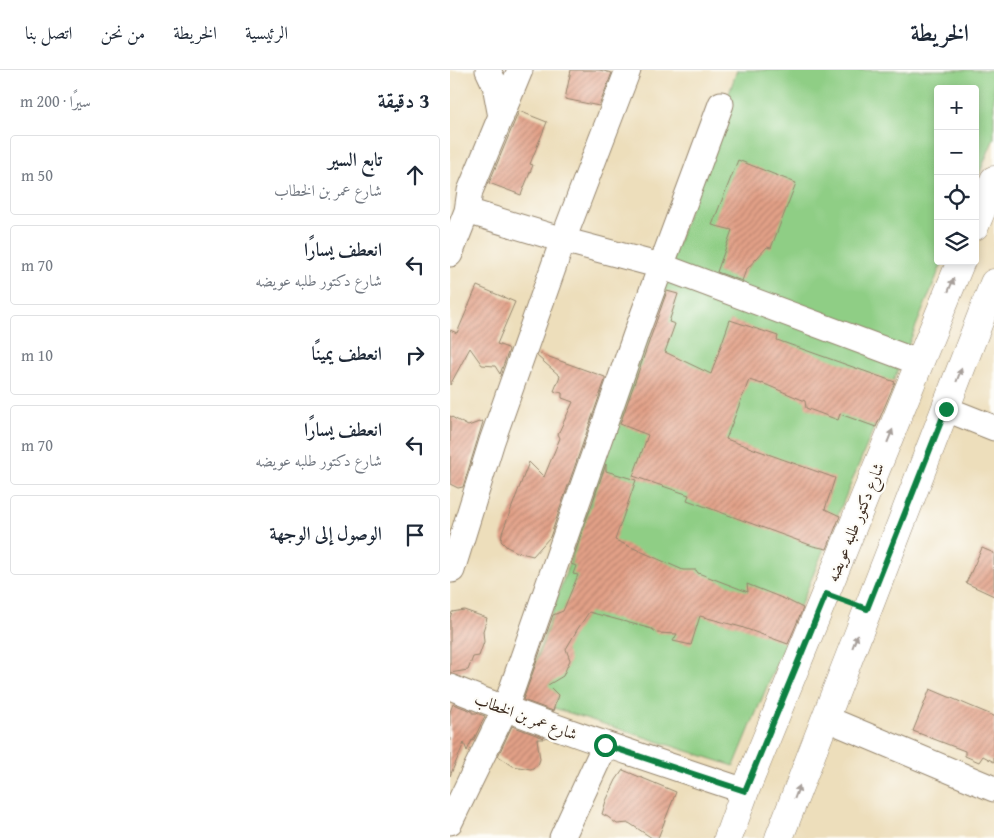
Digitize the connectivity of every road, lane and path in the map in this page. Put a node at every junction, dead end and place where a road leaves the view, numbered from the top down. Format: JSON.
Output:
{"nodes":[{"id":1,"x":488,"y":70,"type":"edge"},
{"id":2,"x":520,"y":70,"type":"edge"},
{"id":3,"x":628,"y":70,"type":"edge"},
{"id":4,"x":721,"y":104,"type":"dead end"},
{"id":5,"x":500,"y":117,"type":"junction"},
{"id":6,"x":994,"y":180,"type":"edge"},
{"id":7,"x":467,"y":211,"type":"junction"},
{"id":8,"x":977,"y":220,"type":"edge"},
{"id":9,"x":564,"y":240,"type":"junction"},
{"id":10,"x":450,"y":254,"type":"edge"},
{"id":11,"x":959,"y":265,"type":"edge"},
{"id":12,"x":660,"y":266,"type":"junction"},
{"id":13,"x":994,"y":283,"type":"edge"},
{"id":14,"x":920,"y":363,"type":"junction"},
{"id":15,"x":946,"y":409,"type":"junction"},
{"id":16,"x":994,"y":428,"type":"edge"},
{"id":17,"x":452,"y":570,"type":"dead end"},
{"id":18,"x":826,"y":594,"type":"junction"},
{"id":19,"x":867,"y":609,"type":"junction"},
{"id":20,"x":450,"y":687,"type":"edge"},
{"id":21,"x":505,"y":709,"type":"junction"},
{"id":22,"x":825,"y":718,"type":"junction"},
{"id":23,"x":605,"y":745,"type":"junction"},
{"id":24,"x":994,"y":789,"type":"edge"},
{"id":25,"x":745,"y":791,"type":"junction"},
{"id":26,"x":450,"y":822,"type":"edge"},
{"id":27,"x":562,"y":838,"type":"edge"},
{"id":28,"x":728,"y":838,"type":"edge"},
{"id":29,"x":779,"y":838,"type":"edge"}],
"edges":[{"from":1,"to":5,"type":"street"},
{"from":2,"to":5,"type":"street"},
{"from":3,"to":9,"type":"street"},
{"from":4,"to":12,"type":"street"},
{"from":5,"to":7,"type":"street"},
{"from":6,"to":8,"type":"street"},
{"from":7,"to":9,"type":"street"},
{"from":7,"to":10,"type":"street"},
{"from":9,"to":12,"type":"street"},
{"from":9,"to":17,"type":"street"},
{"from":14,"to":11,"type":"street","name":"شارع دكتور طلبه عويضه","one_way":true},
{"from":12,"to":14,"type":"street"},
{"from":12,"to":21,"type":"street"},
{"from":15,"to":13,"type":"street","one_way":true},
{"from":18,"to":14,"type":"street","name":"شارع دكتور طلبه عويضه","one_way":true},
{"from":15,"to":16,"type":"street"},
{"from":15,"to":19,"type":"street"},
{"from":18,"to":19,"type":"street"},
{"from":18,"to":25,"type":"street","name":"شارع دكتور طلبه عويضه"},
{"from":22,"to":19,"type":"street","one_way":true},
{"from":20,"to":21,"type":"street","name":"شارع عمر بن الخطاب"},
{"from":21,"to":23,"type":"street","name":"شارع عمر بن الخطاب"},
{"from":21,"to":26,"type":"street"},
{"from":22,"to":24,"type":"street"},
{"from":29,"to":22,"type":"street","one_way":true},
{"from":23,"to":25,"type":"street","name":"شارع عمر بن الخطاب"},
{"from":23,"to":27,"type":"street"},
{"from":25,"to":28,"type":"street","name":"شارع دكتور طلبه عويضه"}]}
